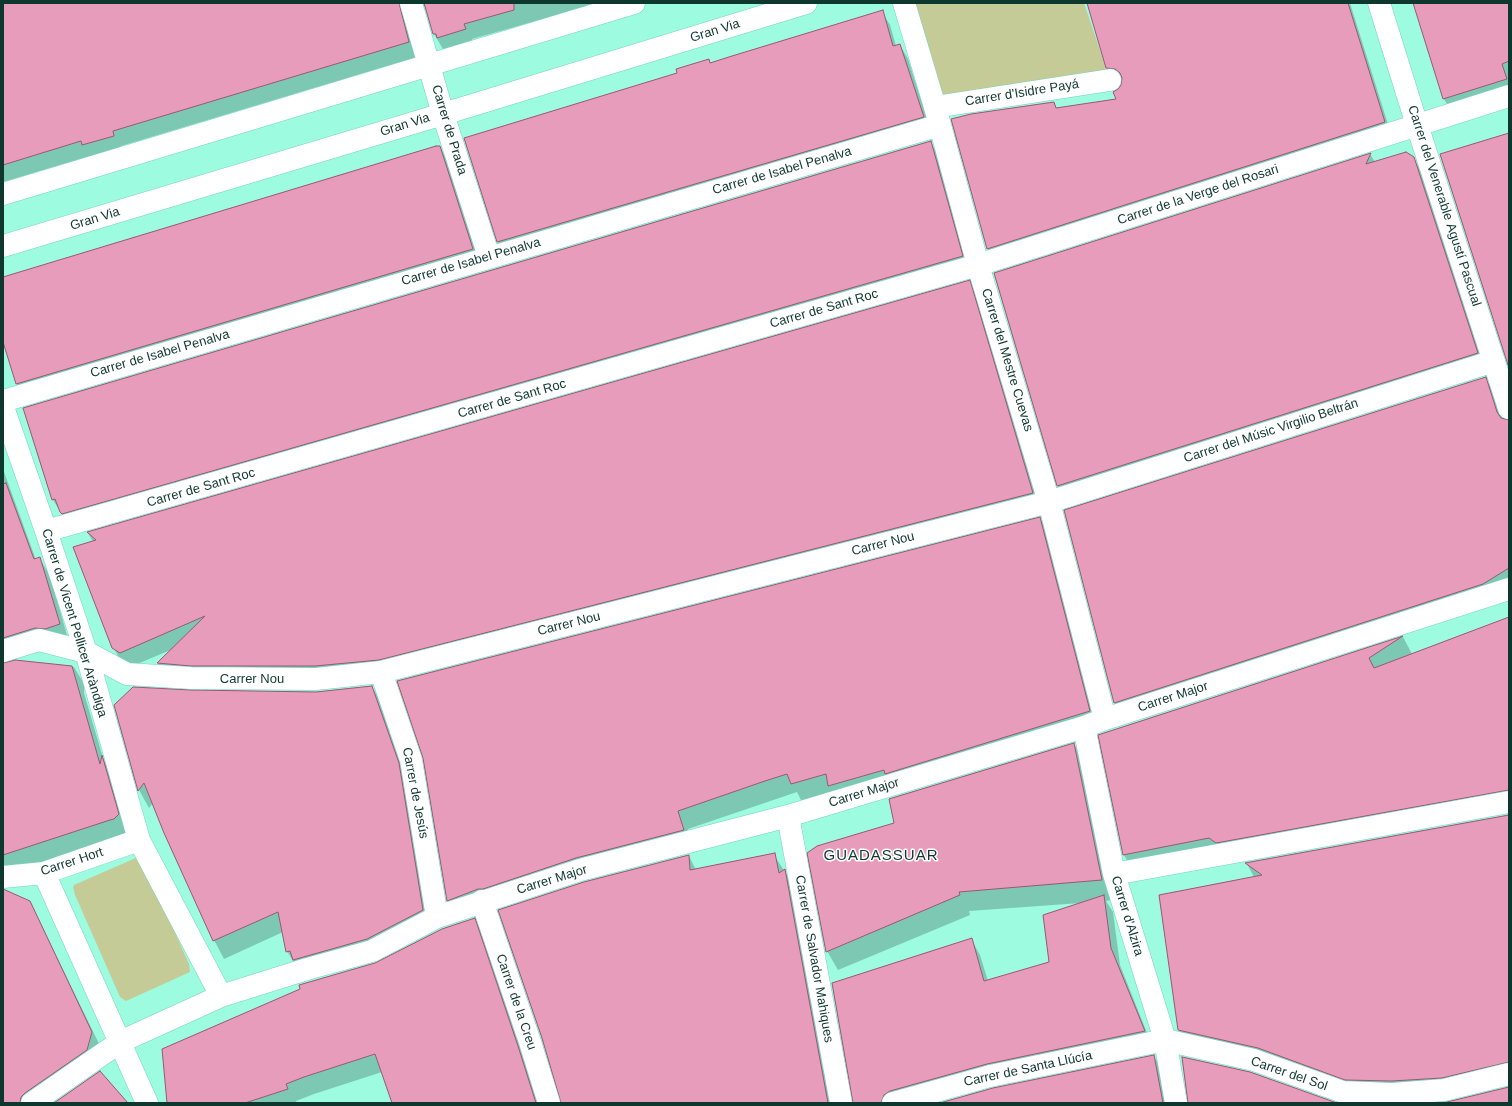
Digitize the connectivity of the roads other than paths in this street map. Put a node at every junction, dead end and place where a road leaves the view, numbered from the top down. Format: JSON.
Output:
{"nodes":[{"id":1,"x":411,"y":3,"type":"edge"},
{"id":2,"x":634,"y":3,"type":"edge"},
{"id":3,"x":806,"y":3,"type":"edge"},
{"id":4,"x":904,"y":3,"type":"edge"},
{"id":5,"x":1379,"y":3,"type":"edge"},
{"id":6,"x":428,"y":65,"type":"junction"},
{"id":7,"x":1110,"y":80,"type":"dead end"},
{"id":8,"x":1509,"y":96,"type":"edge"},
{"id":9,"x":443,"y":114,"type":"junction"},
{"id":10,"x":937,"y":116,"type":"junction"},
{"id":11,"x":1417,"y":125,"type":"junction"},
{"id":12,"x":3,"y":194,"type":"edge"},
{"id":13,"x":3,"y":246,"type":"edge"},
{"id":14,"x":489,"y":257,"type":"junction"},
{"id":15,"x":978,"y":265,"type":"junction"},
{"id":16,"x":1494,"y":360,"type":"junction"},
{"id":17,"x":3,"y":401,"type":"edge"},
{"id":18,"x":3,"y":407,"type":"edge"},
{"id":19,"x":1509,"y":408,"type":"edge"},
{"id":20,"x":1049,"y":502,"type":"junction"},
{"id":21,"x":46,"y":531,"type":"junction"},
{"id":22,"x":1509,"y":589,"type":"edge"},
{"id":23,"x":3,"y":651,"type":"edge"},
{"id":24,"x":86,"y":652,"type":"junction"},
{"id":25,"x":381,"y":672,"type":"junction"},
{"id":26,"x":1105,"y":719,"type":"junction"},
{"id":27,"x":1084,"y":727,"type":"junction"},
{"id":28,"x":1509,"y":802,"type":"edge"},
{"id":29,"x":788,"y":816,"type":"junction"},
{"id":30,"x":139,"y":840,"type":"junction"},
{"id":31,"x":44,"y":873,"type":"junction"},
{"id":32,"x":1114,"y":874,"type":"junction"},
{"id":33,"x":3,"y":877,"type":"edge"},
{"id":34,"x":482,"y":901,"type":"junction"},
{"id":35,"x":437,"y":917,"type":"junction"},
{"id":36,"x":221,"y":996,"type":"junction"},
{"id":37,"x":1165,"y":1040,"type":"junction"},
{"id":38,"x":120,"y":1042,"type":"junction"},
{"id":39,"x":1509,"y":1074,"type":"edge"},
{"id":40,"x":32,"y":1103,"type":"edge"},
{"id":41,"x":147,"y":1103,"type":"edge"},
{"id":42,"x":549,"y":1103,"type":"edge"},
{"id":43,"x":841,"y":1103,"type":"edge"},
{"id":44,"x":893,"y":1103,"type":"edge"},
{"id":45,"x":1176,"y":1103,"type":"edge"}],
"edges":[{"from":1,"to":6,"type":"street","name":"Carrer de Prada"},
{"from":2,"to":6,"type":"street"},
{"from":3,"to":9,"type":"street","name":"Gran Via"},
{"from":4,"to":10,"type":"street","name":"Carrer del Mestre Cuevas"},
{"from":5,"to":11,"type":"street","name":"Carrer del Venerable Agustí Pascual"},
{"from":6,"to":9,"type":"street","name":"Carrer de Prada"},
{"from":6,"to":12,"type":"street"},
{"from":7,"to":10,"type":"street","name":"Carrer d'Isidre Payá"},
{"from":8,"to":11,"type":"street","name":"Carrer de la Verge del Rosari"},
{"from":9,"to":13,"type":"street","name":"Gran Via"},
{"from":9,"to":14,"type":"street","name":"Carrer de Prada"},
{"from":10,"to":14,"type":"street","name":"Carrer de Isabel Penalva"},
{"from":10,"to":15,"type":"street","name":"Carrer del Mestre Cuevas"},
{"from":11,"to":15,"type":"street","name":"Carrer de la Verge del Rosari"},
{"from":11,"to":16,"type":"street","name":"Carrer del Venerable Agustí Pascual"},
{"from":14,"to":17,"type":"street","name":"Carrer de Isabel Penalva"},
{"from":15,"to":20,"type":"street","name":"Carrer del Mestre Cuevas"},
{"from":15,"to":21,"type":"street","name":"Carrer de Sant Roc"},
{"from":16,"to":19,"type":"street","name":"Carrer del Venerable Agustí Pascual"},
{"from":16,"to":20,"type":"street","name":"Carrer del Músic Virgilio Beltrán"},
{"from":18,"to":21,"type":"street","name":"Carrer de Vicent Pellicer Aràndiga"},
{"from":20,"to":25,"type":"street","name":"Carrer Nou"},
{"from":20,"to":26,"type":"street","name":"Carrer del Mestre Cuevas"},
{"from":21,"to":24,"type":"street","name":"Carrer de Vicent Pellicer Aràndiga"},
{"from":22,"to":26,"type":"street","name":"Carrer Major"},
{"from":23,"to":24,"type":"street","name":"Carrer Nou"},
{"from":24,"to":25,"type":"street","name":"Carrer Nou"},
{"from":24,"to":30,"type":"street","name":"Carrer de Vicent Pellicer Aràndiga"},
{"from":25,"to":35,"type":"street","name":"Carrer de Jesús"},
{"from":26,"to":27,"type":"street","name":"Carrer Major"},
{"from":27,"to":29,"type":"street","name":"Carrer Major"},
{"from":27,"to":32,"type":"street","name":"Carrer d'Alzira"},
{"from":28,"to":32,"type":"street"},
{"from":29,"to":34,"type":"street","name":"Carrer Major"},
{"from":29,"to":43,"type":"street","name":"Carrer de Salvador Mahiques"},
{"from":30,"to":31,"type":"street","name":"Carrer Hort"},
{"from":30,"to":36,"type":"street","name":"Carrer de Vicent Pellicer Aràndiga"},
{"from":31,"to":33,"type":"street","name":"Carrer Hort"},
{"from":31,"to":38,"type":"street"},
{"from":32,"to":37,"type":"street","name":"Carrer d'Alzira"},
{"from":34,"to":35,"type":"street","name":"Carrer Major"},
{"from":34,"to":42,"type":"street","name":"Carrer de la Creu"},
{"from":35,"to":36,"type":"street","name":"Carrer Major"},
{"from":36,"to":38,"type":"street","name":"Carrer Major"},
{"from":37,"to":39,"type":"street","name":"Carrer del Sol"},
{"from":37,"to":44,"type":"street","name":"Carrer de Santa Llúcía"},
{"from":37,"to":45,"type":"street","name":"Carrer d'Alzira"},
{"from":38,"to":40,"type":"street","name":"Carrer Major"},
{"from":38,"to":41,"type":"street"}]}
